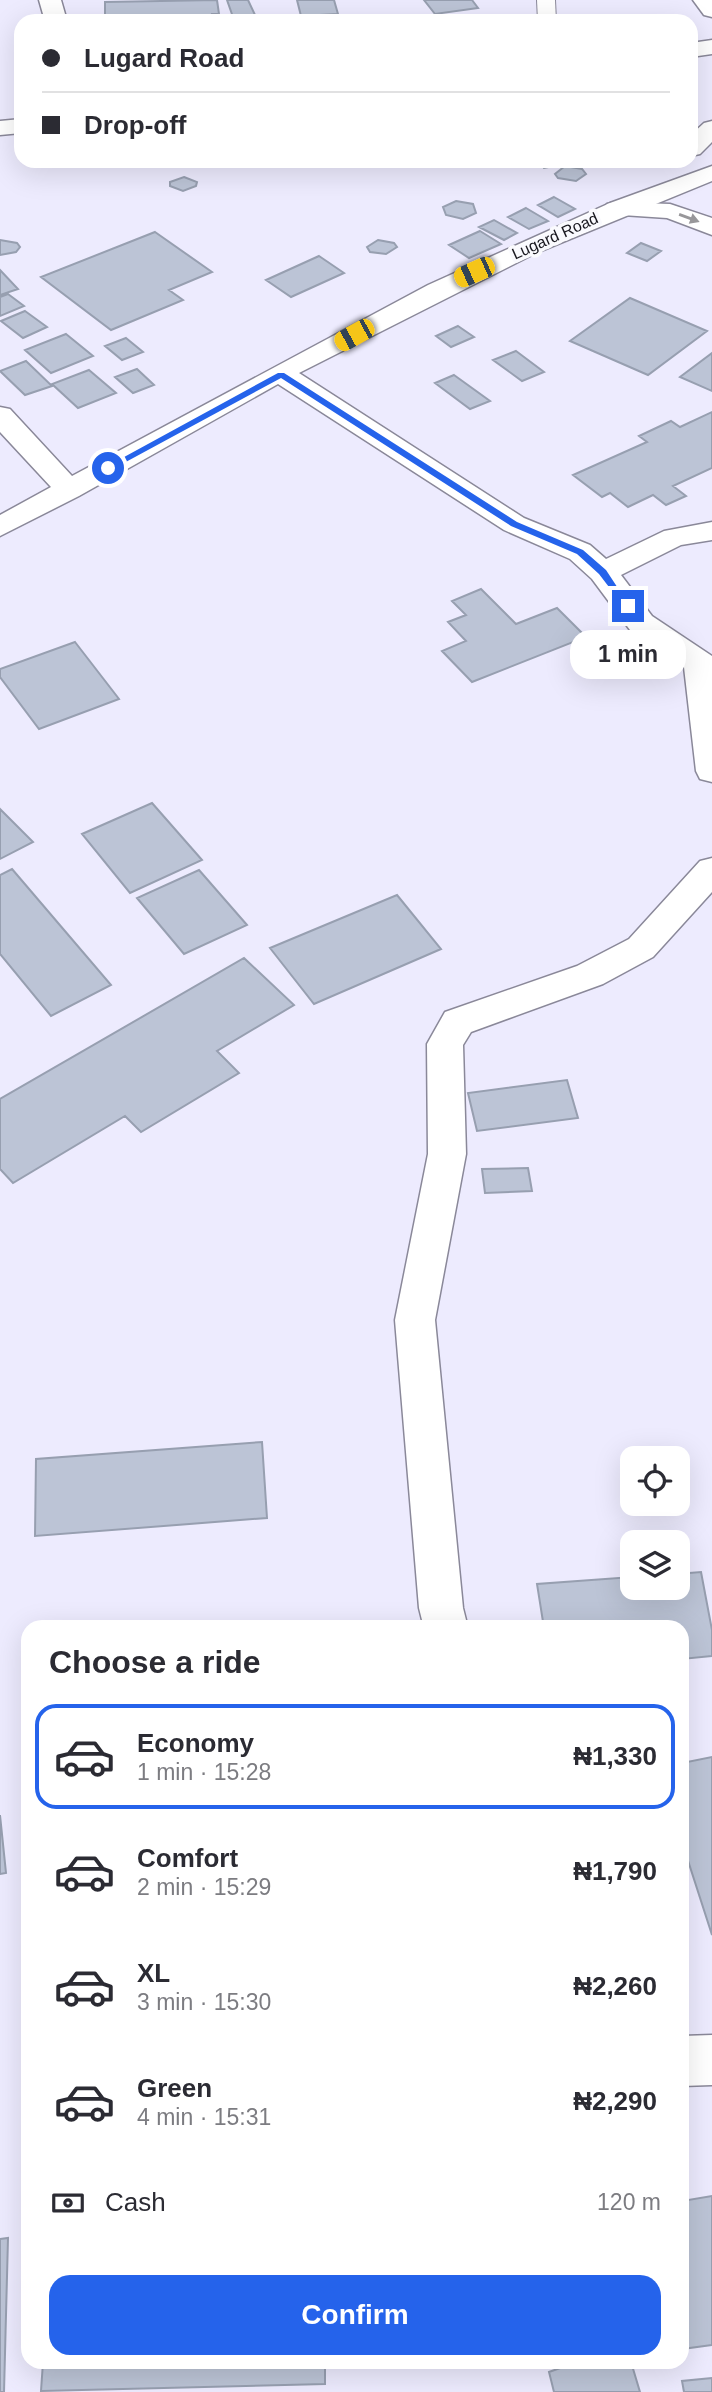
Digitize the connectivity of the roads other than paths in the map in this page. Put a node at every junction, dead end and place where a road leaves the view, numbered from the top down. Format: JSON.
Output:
{"nodes":[{"id":1,"x":704,"y":0,"type":"edge"},
{"id":2,"x":712,"y":10,"type":"edge"},
{"id":3,"x":712,"y":128,"type":"edge"},
{"id":4,"x":698,"y":142,"type":"edge"},
{"id":5,"x":669,"y":168,"type":"edge"},
{"id":6,"x":712,"y":173,"type":"edge"},
{"id":7,"x":622,"y":206,"type":"junction"},
{"id":8,"x":712,"y":227,"type":"edge"},
{"id":9,"x":281,"y":374,"type":"junction"},
{"id":10,"x":0,"y":415,"type":"edge"},
{"id":11,"x":69,"y":490,"type":"junction"},
{"id":12,"x":0,"y":527,"type":"edge"},
{"id":13,"x":712,"y":531,"type":"edge"},
{"id":14,"x":603,"y":572,"type":"junction"},
{"id":15,"x":706,"y":666,"type":"edge"},
{"id":16,"x":712,"y":771,"type":"edge"},
{"id":17,"x":712,"y":870,"type":"edge"},
{"id":18,"x":444,"y":1620,"type":"edge"},
{"id":19,"x":712,"y":2060,"type":"edge"},
{"id":20,"x":689,"y":2061,"type":"edge"}],
"edges":[{"from":1,"to":2,"type":"street"},
{"from":3,"to":4,"type":"street"},
{"from":5,"to":7,"type":"street"},
{"from":6,"to":7,"type":"street"},
{"from":7,"to":8,"type":"street","one_way":true},
{"from":7,"to":9,"type":"street","name":"Lugard Road"},
{"from":9,"to":11,"type":"street","name":"Lugard Road"},
{"from":9,"to":14,"type":"street"},
{"from":10,"to":11,"type":"street"},
{"from":11,"to":12,"type":"street","name":"Lugard Road"},
{"from":13,"to":14,"type":"street"},
{"from":14,"to":15,"type":"street"},
{"from":15,"to":16,"type":"street"},
{"from":17,"to":18,"type":"street"},
{"from":19,"to":20,"type":"street"}]}
